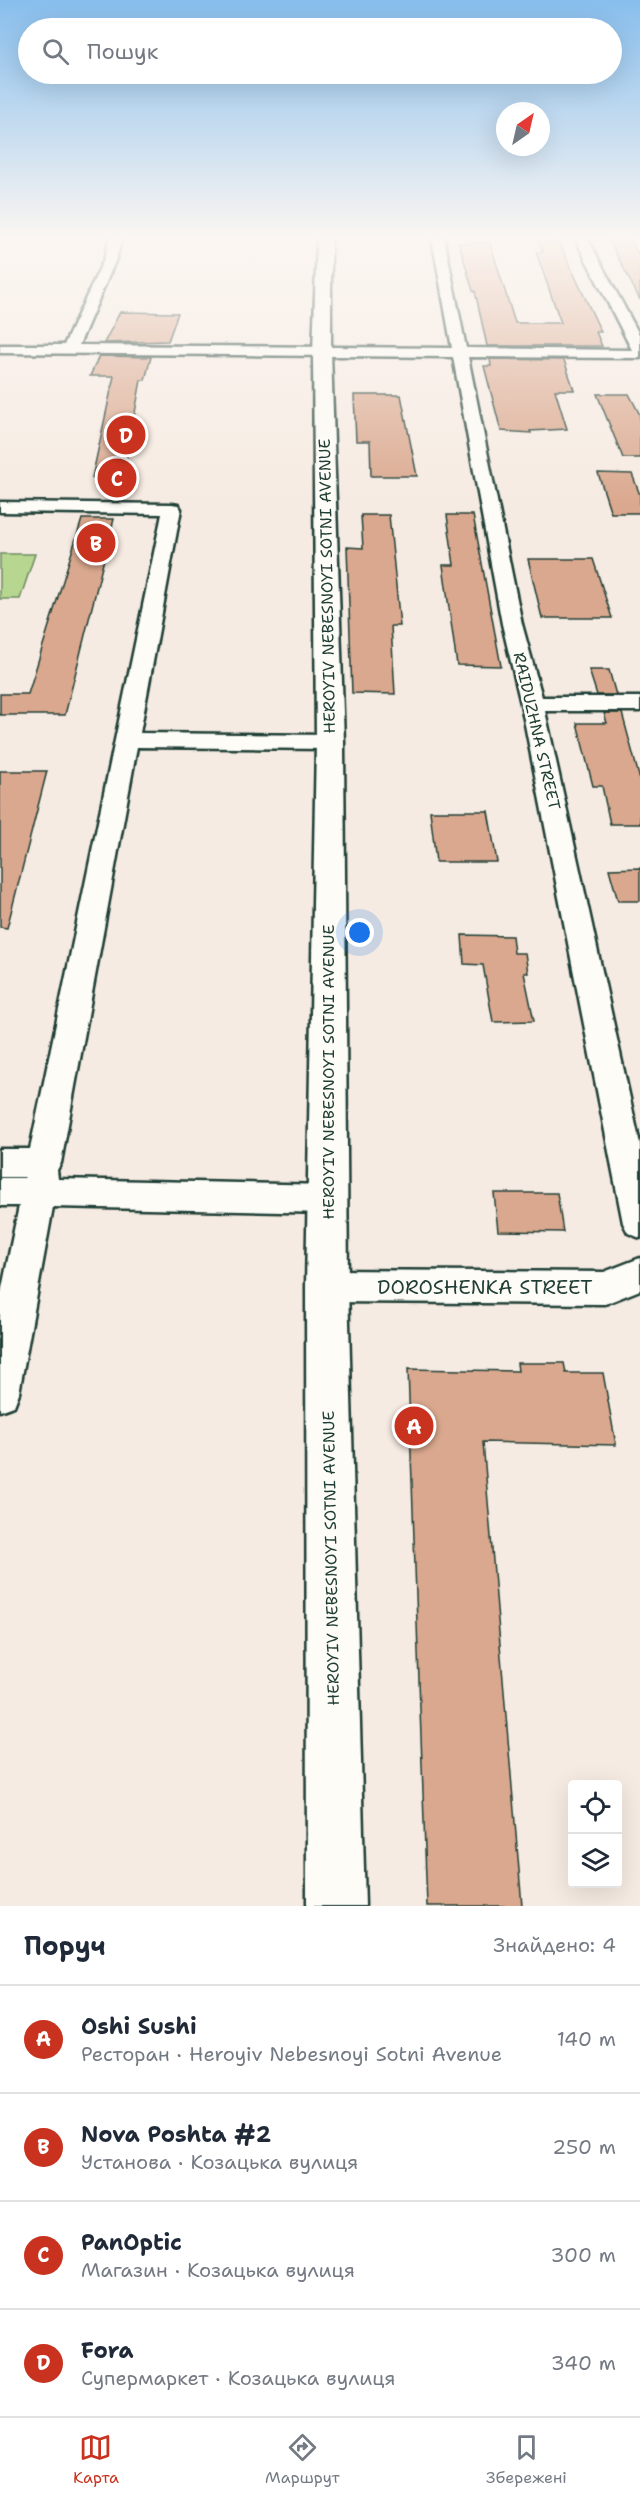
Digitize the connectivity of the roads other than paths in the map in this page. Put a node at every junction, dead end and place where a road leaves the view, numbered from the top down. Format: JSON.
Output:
{"nodes":[{"id":1,"x":79,"y":327,"type":"edge"},
{"id":2,"x":322,"y":327,"type":"edge"},
{"id":3,"x":456,"y":327,"type":"edge"},
{"id":4,"x":627,"y":327,"type":"edge"},
{"id":5,"x":0,"y":349,"type":"edge"},
{"id":6,"x":69,"y":349,"type":"junction"},
{"id":7,"x":640,"y":352,"type":"edge"},
{"id":8,"x":322,"y":353,"type":"junction"},
{"id":9,"x":462,"y":354,"type":"junction"},
{"id":10,"x":0,"y":507,"type":"edge"},
{"id":11,"x":532,"y":704,"type":"junction"},
{"id":12,"x":640,"y":704,"type":"edge"},
{"id":13,"x":129,"y":740,"type":"junction"},
{"id":14,"x":330,"y":742,"type":"junction"},
{"id":15,"x":0,"y":1163,"type":"edge"},
{"id":16,"x":41,"y":1177,"type":"junction"},
{"id":17,"x":0,"y":1192,"type":"edge"},
{"id":18,"x":328,"y":1199,"type":"junction"},
{"id":19,"x":640,"y":1223,"type":"edge"},
{"id":20,"x":640,"y":1274,"type":"edge"},
{"id":21,"x":327,"y":1286,"type":"junction"},
{"id":22,"x":0,"y":1393,"type":"edge"},
{"id":23,"x":336,"y":1906,"type":"edge"}],
"edges":[{"from":1,"to":6,"type":"street"},
{"from":2,"to":8,"type":"street","name":"HEROYIV NEBESNOYI SOTNI AVENUE"},
{"from":3,"to":9,"type":"street","name":"RAIDUZHNA STREET"},
{"from":4,"to":7,"type":"street"},
{"from":5,"to":6,"type":"street"},
{"from":6,"to":8,"type":"street"},
{"from":7,"to":9,"type":"street"},
{"from":8,"to":9,"type":"street"},
{"from":8,"to":14,"type":"street","name":"HEROYIV NEBESNOYI SOTNI AVENUE"},
{"from":9,"to":11,"type":"street","name":"RAIDUZHNA STREET"},
{"from":10,"to":13,"type":"street"},
{"from":11,"to":12,"type":"street"},
{"from":11,"to":19,"type":"street","name":"RAIDUZHNA STREET"},
{"from":13,"to":14,"type":"street"},
{"from":13,"to":16,"type":"street"},
{"from":14,"to":18,"type":"street","name":"HEROYIV NEBESNOYI SOTNI AVENUE"},
{"from":15,"to":16,"type":"street"},
{"from":16,"to":17,"type":"street"},
{"from":16,"to":18,"type":"street"},
{"from":16,"to":22,"type":"street"},
{"from":18,"to":21,"type":"street","name":"HEROYIV NEBESNOYI SOTNI AVENUE"},
{"from":20,"to":21,"type":"street","name":"DOROSHENKA STREET"},
{"from":21,"to":23,"type":"street","name":"HEROYIV NEBESNOYI SOTNI AVENUE"}]}
